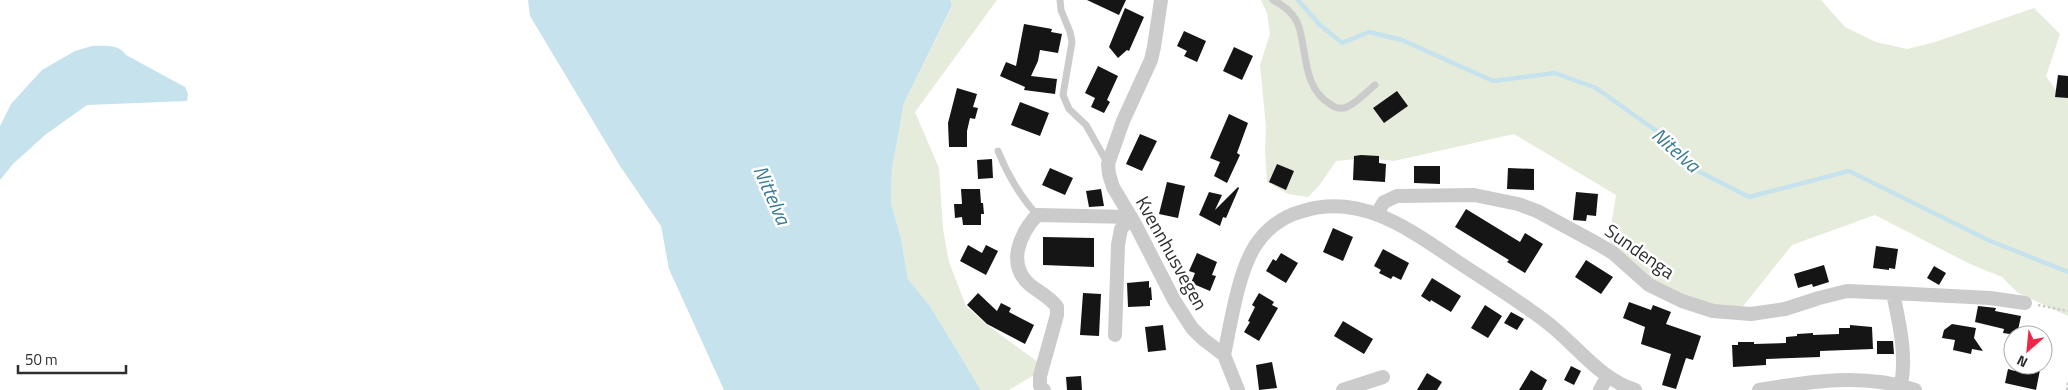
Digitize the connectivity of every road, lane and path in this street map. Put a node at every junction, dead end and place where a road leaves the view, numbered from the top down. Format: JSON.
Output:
{"nodes":[{"id":1,"x":1060,"y":0,"type":"edge"},
{"id":2,"x":1161,"y":0,"type":"edge"},
{"id":3,"x":1274,"y":0,"type":"edge"},
{"id":4,"x":1376,"y":85,"type":"dead end"},
{"id":5,"x":998,"y":152,"type":"dead end"},
{"id":6,"x":1108,"y":164,"type":"junction"},
{"id":7,"x":1377,"y":213,"type":"junction"},
{"id":8,"x":1037,"y":215,"type":"junction"},
{"id":9,"x":1131,"y":217,"type":"junction"},
{"id":10,"x":1893,"y":292,"type":"junction"},
{"id":11,"x":2025,"y":303,"type":"joint"},
{"id":12,"x":2068,"y":310,"type":"edge"},
{"id":13,"x":1115,"y":335,"type":"dead end"},
{"id":14,"x":1224,"y":355,"type":"junction"},
{"id":15,"x":1383,"y":377,"type":"dead end"},
{"id":16,"x":1607,"y":377,"type":"junction"},
{"id":17,"x":2068,"y":382,"type":"edge"},
{"id":18,"x":1901,"y":385,"type":"junction"},
{"id":19,"x":1044,"y":390,"type":"edge"},
{"id":20,"x":1238,"y":390,"type":"edge"},
{"id":21,"x":1343,"y":390,"type":"edge"},
{"id":22,"x":1600,"y":390,"type":"edge"},
{"id":23,"x":1635,"y":390,"type":"edge"},
{"id":24,"x":1759,"y":390,"type":"edge"},
{"id":25,"x":1915,"y":390,"type":"edge"},
{"id":26,"x":2067,"y":390,"type":"edge"}],
"edges":[{"from":1,"to":6,"type":"lane"},
{"from":2,"to":6,"type":"street"},
{"from":3,"to":4,"type":"lane"},
{"from":5,"to":8,"type":"lane"},
{"from":6,"to":9,"type":"street","name":"Kvennhusvegen"},
{"from":7,"to":10,"type":"street","name":"Sundenga"},
{"from":7,"to":14,"type":"street"},
{"from":7,"to":16,"type":"street"},
{"from":8,"to":9,"type":"street"},
{"from":8,"to":19,"type":"street"},
{"from":9,"to":13,"type":"street"},
{"from":9,"to":14,"type":"street","name":"Kvennhusvegen"},
{"from":10,"to":11,"type":"street","name":"Sundenga"},
{"from":10,"to":18,"type":"street"},
{"from":11,"to":12,"type":"path"},
{"from":14,"to":20,"type":"street"},
{"from":15,"to":21,"type":"street"},
{"from":16,"to":22,"type":"street"},
{"from":16,"to":23,"type":"street"},
{"from":17,"to":26,"type":"path"},
{"from":18,"to":24,"type":"street"},
{"from":18,"to":25,"type":"street"}]}
